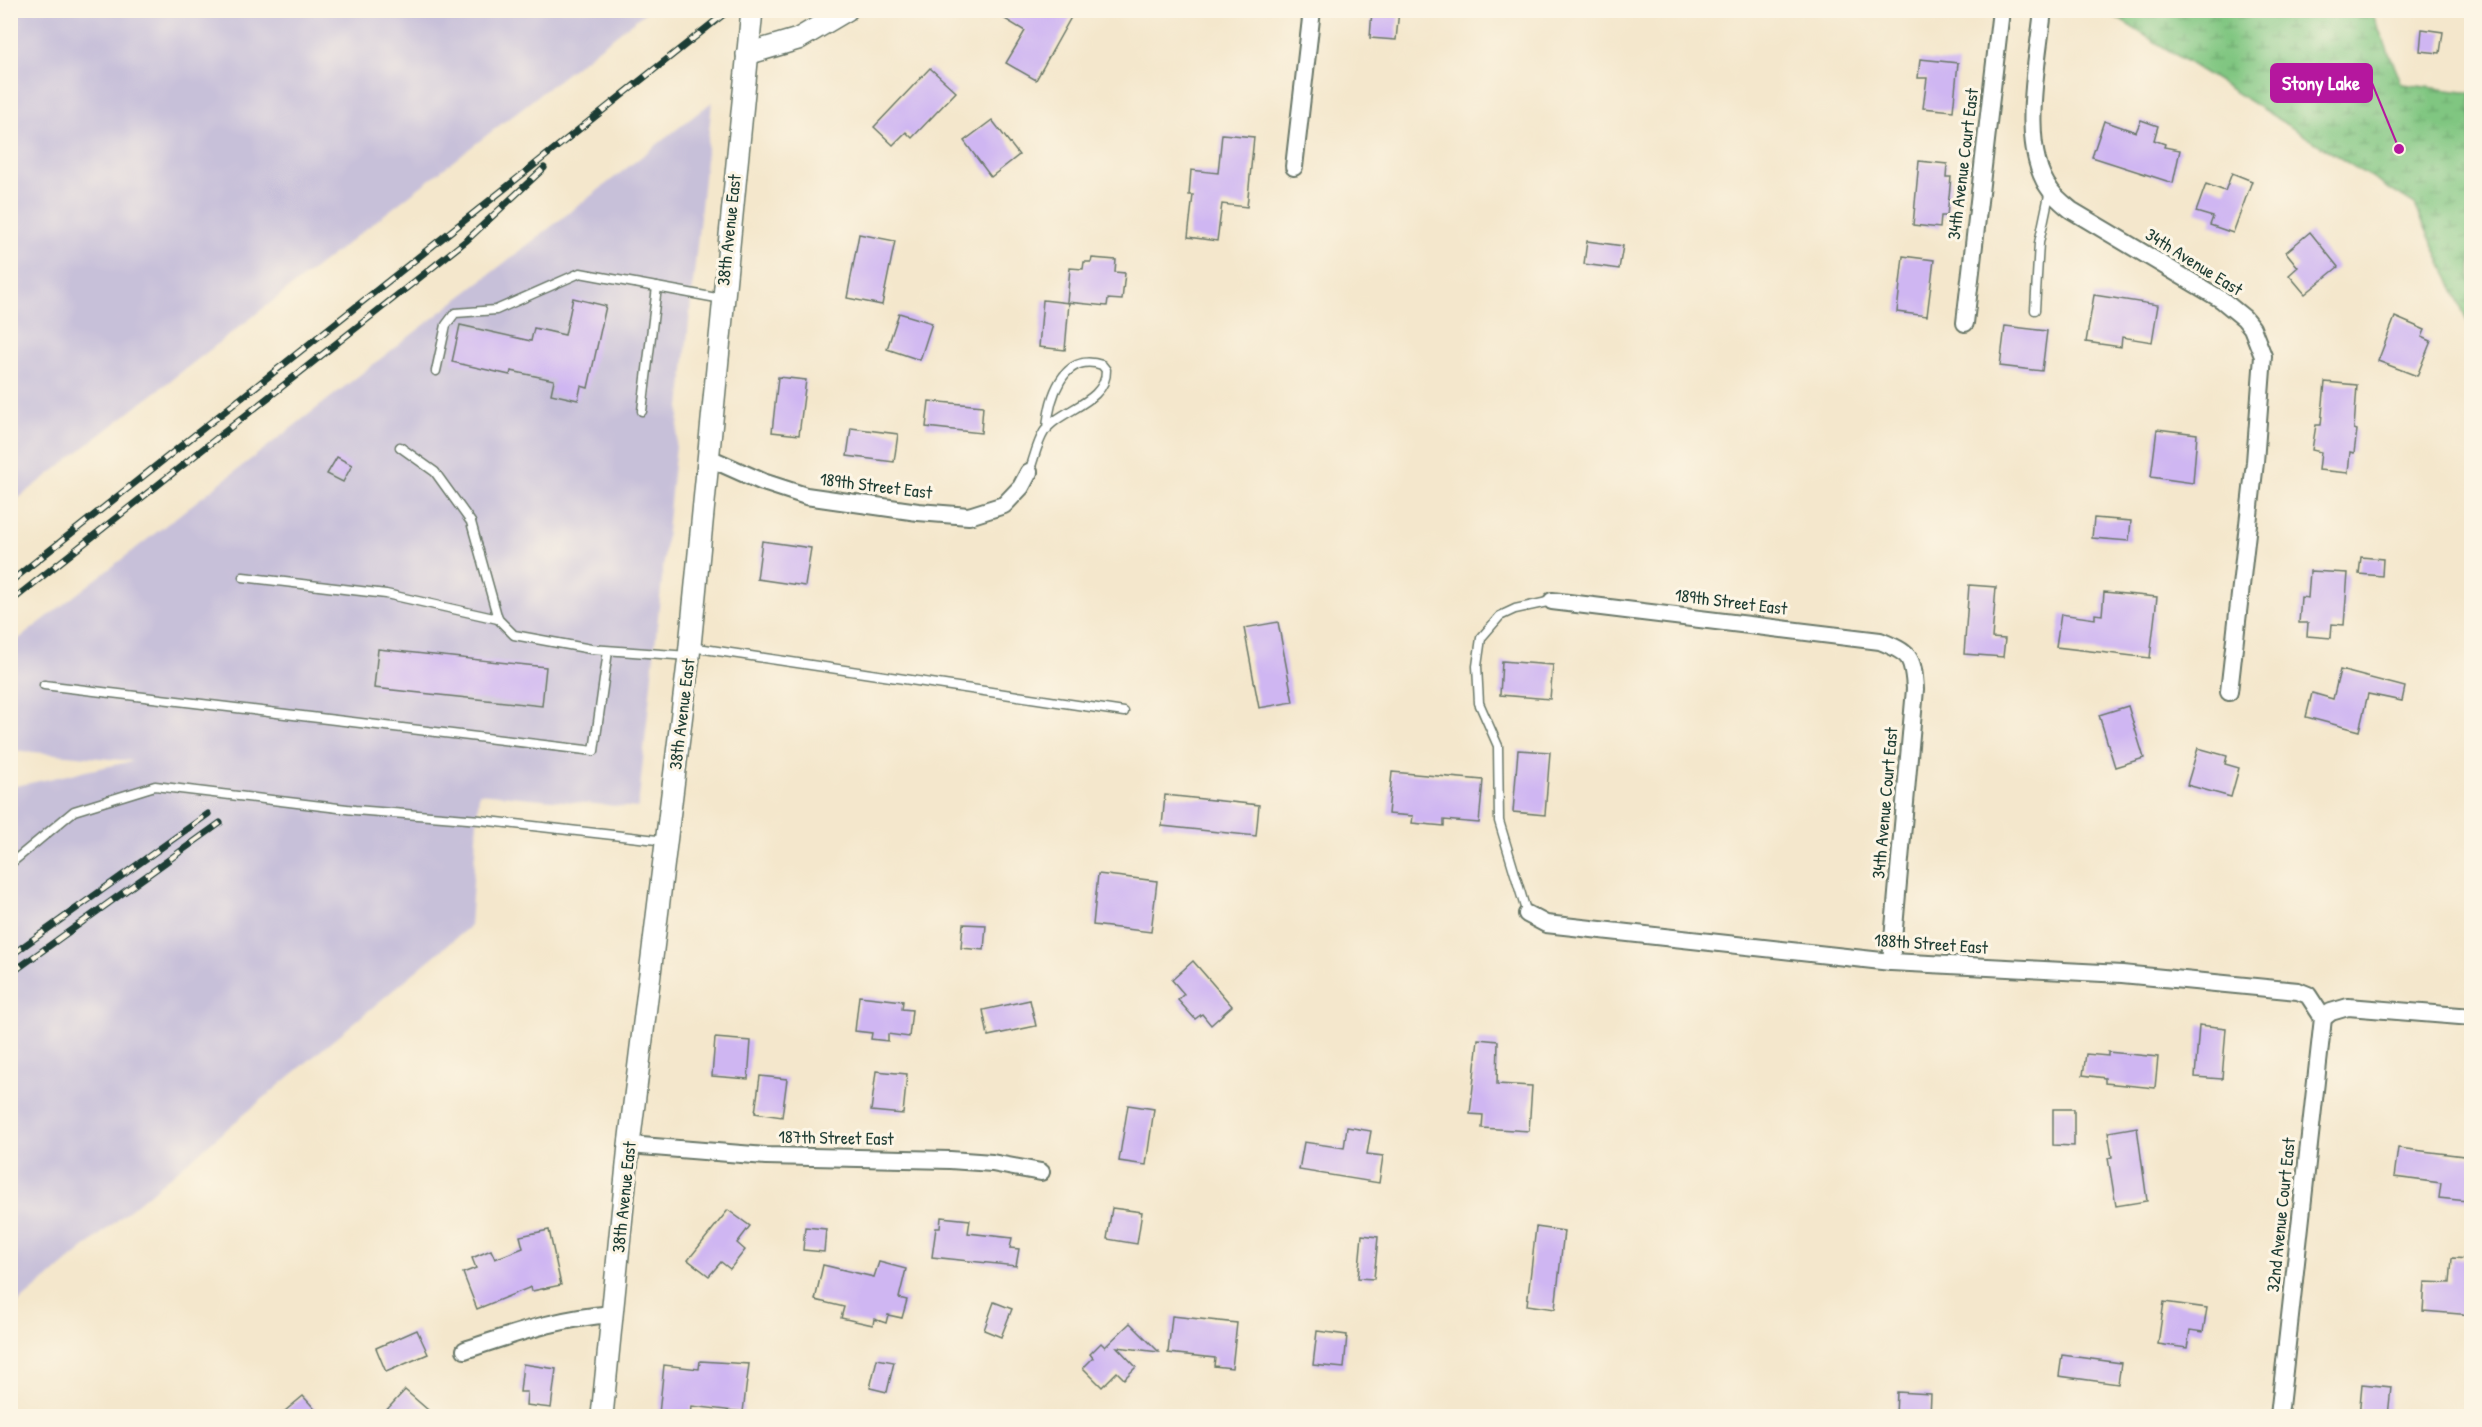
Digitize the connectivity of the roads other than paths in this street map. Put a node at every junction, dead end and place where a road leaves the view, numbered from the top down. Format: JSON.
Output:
{"nodes":[{"id":1,"x":752,"y":10,"type":"edge"},
{"id":2,"x":847,"y":10,"type":"edge"},
{"id":3,"x":1312,"y":10,"type":"edge"},
{"id":4,"x":2001,"y":10,"type":"edge"},
{"id":5,"x":2043,"y":10,"type":"edge"},
{"id":6,"x":747,"y":54,"type":"junction"},
{"id":7,"x":1294,"y":167,"type":"dead end"},
{"id":8,"x":2050,"y":190,"type":"junction"},
{"id":9,"x":657,"y":287,"type":"junction"},
{"id":10,"x":723,"y":299,"type":"junction"},
{"id":11,"x":2035,"y":310,"type":"dead end"},
{"id":12,"x":1965,"y":323,"type":"dead end"},
{"id":13,"x":436,"y":371,"type":"dead end"},
{"id":14,"x":642,"y":411,"type":"dead end"},
{"id":15,"x":1047,"y":429,"type":"junction"},
{"id":16,"x":400,"y":447,"type":"dead end"},
{"id":17,"x":707,"y":457,"type":"junction"},
{"id":18,"x":1029,"y":472,"type":"joint"},
{"id":19,"x":243,"y":577,"type":"dead end"},
{"id":20,"x":1552,"y":601,"type":"joint"},
{"id":21,"x":498,"y":619,"type":"junction"},
{"id":22,"x":1903,"y":650,"type":"joint"},
{"id":23,"x":608,"y":651,"type":"junction"},
{"id":24,"x":690,"y":652,"type":"junction"},
{"id":25,"x":44,"y":685,"type":"dead end"},
{"id":26,"x":2229,"y":692,"type":"dead end"},
{"id":27,"x":1124,"y":712,"type":"dead end"},
{"id":28,"x":667,"y":841,"type":"junction"},
{"id":29,"x":10,"y":864,"type":"edge"},
{"id":30,"x":1527,"y":914,"type":"joint"},
{"id":31,"x":1891,"y":962,"type":"junction"},
{"id":32,"x":2472,"y":1017,"type":"edge"},
{"id":33,"x":2323,"y":1018,"type":"junction"},
{"id":34,"x":629,"y":1145,"type":"junction"},
{"id":35,"x":1041,"y":1172,"type":"dead end"},
{"id":36,"x":613,"y":1314,"type":"junction"},
{"id":37,"x":465,"y":1350,"type":"dead end"},
{"id":38,"x":602,"y":1416,"type":"edge"},
{"id":39,"x":2279,"y":1416,"type":"edge"}],
"edges":[{"from":1,"to":6,"type":"street","name":"38th Avenue East"},
{"from":2,"to":6,"type":"street"},
{"from":3,"to":7,"type":"street"},
{"from":4,"to":12,"type":"street","name":"34th Avenue Court East"},
{"from":5,"to":8,"type":"street","name":"34th Avenue East"},
{"from":6,"to":10,"type":"street","name":"38th Avenue East"},
{"from":8,"to":11,"type":"lane"},
{"from":8,"to":26,"type":"street","name":"34th Avenue East"},
{"from":9,"to":10,"type":"lane"},
{"from":9,"to":13,"type":"lane"},
{"from":9,"to":14,"type":"lane"},
{"from":10,"to":17,"type":"street","name":"38th Avenue East"},
{"from":15,"to":15,"type":"lane"},
{"from":15,"to":18,"type":"lane"},
{"from":16,"to":21,"type":"lane"},
{"from":17,"to":18,"type":"street","name":"189th Street East"},
{"from":17,"to":24,"type":"street","name":"38th Avenue East"},
{"from":19,"to":21,"type":"lane"},
{"from":20,"to":22,"type":"street","name":"189th Street East"},
{"from":20,"to":30,"type":"lane"},
{"from":21,"to":23,"type":"lane"},
{"from":22,"to":31,"type":"street","name":"34th Avenue Court East"},
{"from":23,"to":24,"type":"lane"},
{"from":23,"to":25,"type":"lane"},
{"from":24,"to":27,"type":"lane"},
{"from":24,"to":28,"type":"street","name":"38th Avenue East"},
{"from":28,"to":29,"type":"lane"},
{"from":28,"to":34,"type":"street","name":"38th Avenue East"},
{"from":30,"to":31,"type":"street","name":"188th Street East"},
{"from":31,"to":33,"type":"street","name":"188th Street East"},
{"from":32,"to":33,"type":"street"},
{"from":33,"to":39,"type":"street","name":"32nd Avenue Court East"},
{"from":34,"to":35,"type":"street","name":"187th Street East"},
{"from":34,"to":36,"type":"street","name":"38th Avenue East"},
{"from":36,"to":37,"type":"street"},
{"from":36,"to":38,"type":"street","name":"38th Avenue East"}]}
